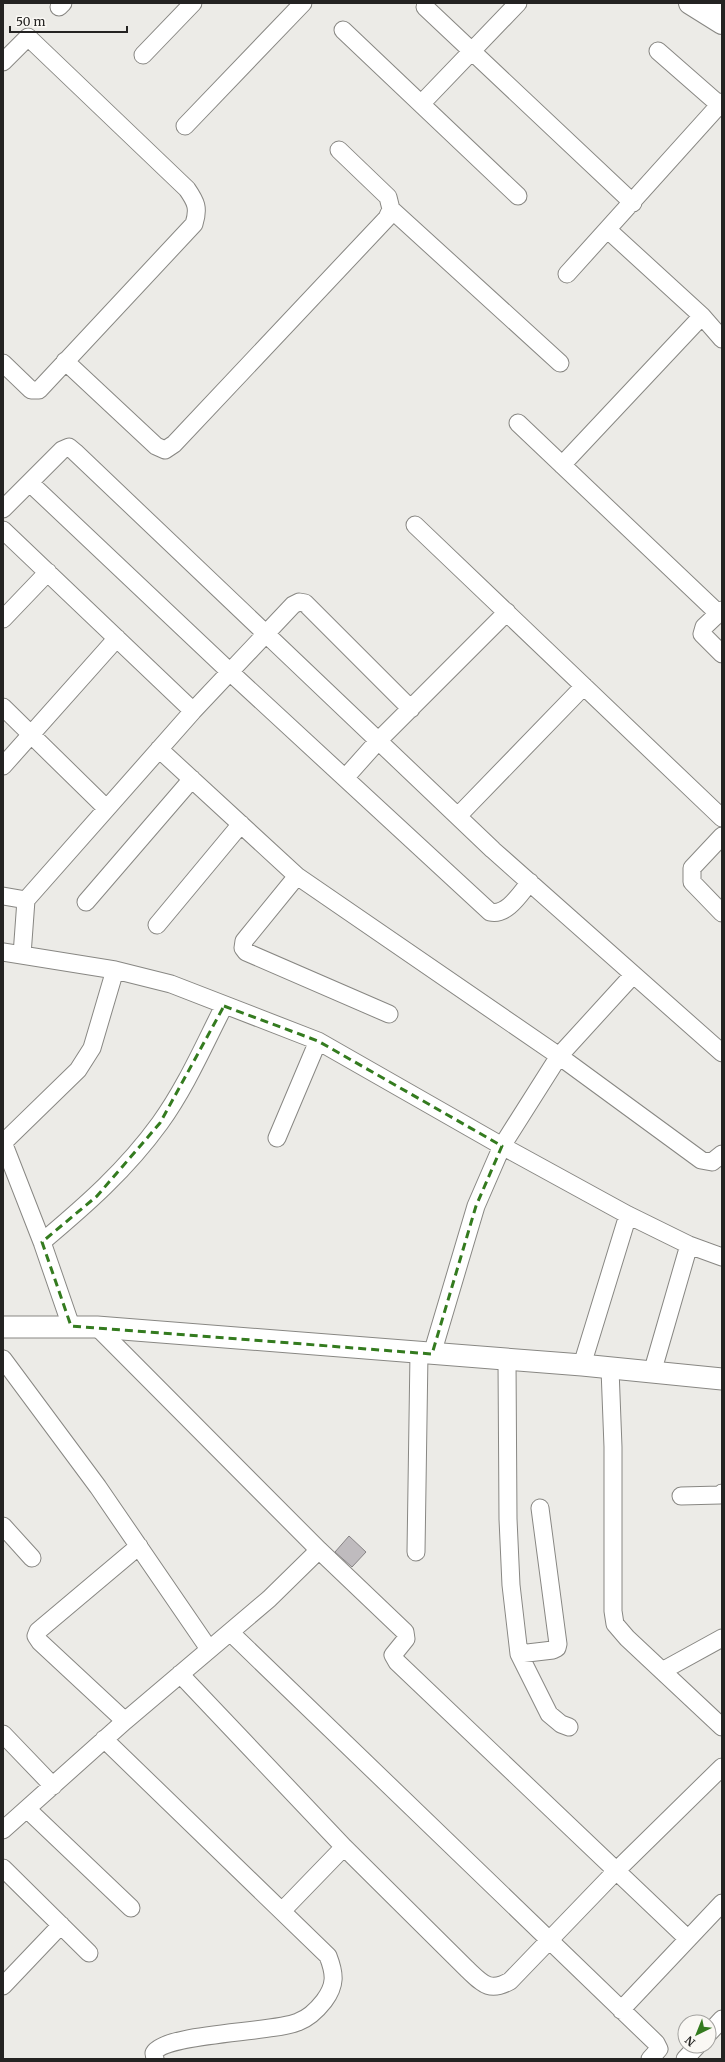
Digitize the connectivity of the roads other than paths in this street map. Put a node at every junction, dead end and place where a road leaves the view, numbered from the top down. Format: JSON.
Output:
{"nodes":[{"id":1,"x":193,"y":3,"type":"edge"},
{"id":2,"x":303,"y":3,"type":"edge"},
{"id":3,"x":518,"y":3,"type":"edge"},
{"id":4,"x":690,"y":3,"type":"edge"},
{"id":5,"x":425,"y":7,"type":"dead end"},
{"id":6,"x":722,"y":23,"type":"edge"},
{"id":7,"x":342,"y":30,"type":"dead end"},
{"id":8,"x":472,"y":51,"type":"junction"},
{"id":9,"x":658,"y":51,"type":"dead end"},
{"id":10,"x":143,"y":55,"type":"dead end"},
{"id":11,"x":3,"y":62,"type":"edge"},
{"id":12,"x":421,"y":104,"type":"junction"},
{"id":13,"x":721,"y":105,"type":"edge"},
{"id":14,"x":185,"y":126,"type":"dead end"},
{"id":15,"x":339,"y":150,"type":"dead end"},
{"id":16,"x":518,"y":196,"type":"dead end"},
{"id":17,"x":633,"y":203,"type":"junction"},
{"id":18,"x":391,"y":209,"type":"junction"},
{"id":19,"x":608,"y":230,"type":"junction"},
{"id":20,"x":567,"y":274,"type":"dead end"},
{"id":21,"x":702,"y":316,"type":"junction"},
{"id":22,"x":722,"y":339,"type":"edge"},
{"id":23,"x":65,"y":361,"type":"junction"},
{"id":24,"x":560,"y":363,"type":"dead end"},
{"id":25,"x":3,"y":364,"type":"edge"},
{"id":26,"x":518,"y":423,"type":"dead end"},
{"id":27,"x":562,"y":465,"type":"junction"},
{"id":28,"x":30,"y":483,"type":"junction"},
{"id":29,"x":3,"y":508,"type":"edge"},
{"id":30,"x":415,"y":525,"type":"dead end"},
{"id":31,"x":3,"y":530,"type":"edge"},
{"id":32,"x":48,"y":572,"type":"junction"},
{"id":33,"x":507,"y":612,"type":"junction"},
{"id":34,"x":720,"y":612,"type":"edge"},
{"id":35,"x":3,"y":619,"type":"edge"},
{"id":36,"x":266,"y":634,"type":"junction"},
{"id":37,"x":117,"y":638,"type":"junction"},
{"id":38,"x":722,"y":654,"type":"edge"},
{"id":39,"x":230,"y":672,"type":"junction"},
{"id":40,"x":584,"y":686,"type":"junction"},
{"id":41,"x":3,"y":707,"type":"edge"},
{"id":42,"x":412,"y":708,"type":"junction"},
{"id":43,"x":193,"y":711,"type":"junction"},
{"id":44,"x":31,"y":735,"type":"junction"},
{"id":45,"x":378,"y":741,"type":"junction"},
{"id":46,"x":159,"y":749,"type":"junction"},
{"id":47,"x":3,"y":766,"type":"edge"},
{"id":48,"x":345,"y":778,"type":"junction"},
{"id":49,"x":192,"y":780,"type":"junction"},
{"id":50,"x":106,"y":808,"type":"junction"},
{"id":51,"x":458,"y":816,"type":"junction"},
{"id":52,"x":722,"y":818,"type":"edge"},
{"id":53,"x":241,"y":824,"type":"junction"},
{"id":54,"x":722,"y":836,"type":"edge"},
{"id":55,"x":297,"y":876,"type":"junction"},
{"id":56,"x":530,"y":882,"type":"junction"},
{"id":57,"x":3,"y":896,"type":"edge"},
{"id":58,"x":26,"y":900,"type":"junction"},
{"id":59,"x":86,"y":902,"type":"dead end"},
{"id":60,"x":722,"y":913,"type":"edge"},
{"id":61,"x":157,"y":925,"type":"dead end"},
{"id":62,"x":3,"y":952,"type":"edge"},
{"id":63,"x":22,"y":955,"type":"junction"},
{"id":64,"x":115,"y":970,"type":"junction"},
{"id":65,"x":633,"y":975,"type":"junction"},
{"id":66,"x":224,"y":1006,"type":"junction"},
{"id":67,"x":389,"y":1014,"type":"dead end"},
{"id":68,"x":318,"y":1041,"type":"junction"},
{"id":69,"x":722,"y":1053,"type":"edge"},
{"id":70,"x":559,"y":1056,"type":"junction"},
{"id":71,"x":277,"y":1138,"type":"dead end"},
{"id":72,"x":3,"y":1143,"type":"edge"},
{"id":73,"x":502,"y":1146,"type":"junction"},
{"id":74,"x":722,"y":1154,"type":"edge"},
{"id":75,"x":628,"y":1215,"type":"junction"},
{"id":76,"x":42,"y":1242,"type":"junction"},
{"id":77,"x":689,"y":1245,"type":"junction"},
{"id":78,"x":722,"y":1257,"type":"edge"},
{"id":79,"x":71,"y":1326,"type":"junction"},
{"id":80,"x":3,"y":1327,"type":"edge"},
{"id":81,"x":97,"y":1327,"type":"junction"},
{"id":82,"x":426,"y":1354,"type":"junction"},
{"id":83,"x":3,"y":1359,"type":"edge"},
{"id":84,"x":507,"y":1361,"type":"junction"},
{"id":85,"x":582,"y":1365,"type":"junction"},
{"id":86,"x":610,"y":1369,"type":"junction"},
{"id":87,"x":652,"y":1373,"type":"junction"},
{"id":88,"x":722,"y":1379,"type":"edge"},
{"id":89,"x":722,"y":1493,"type":"edge"},
{"id":90,"x":681,"y":1496,"type":"dead end"},
{"id":91,"x":540,"y":1508,"type":"dead end"},
{"id":92,"x":6,"y":1535,"type":"edge"},
{"id":93,"x":139,"y":1546,"type":"junction"},
{"id":94,"x":319,"y":1550,"type":"junction"},
{"id":95,"x":416,"y":1552,"type":"dead end"},
{"id":96,"x":32,"y":1558,"type":"dead end"},
{"id":97,"x":231,"y":1632,"type":"junction"},
{"id":98,"x":722,"y":1638,"type":"edge"},
{"id":99,"x":209,"y":1649,"type":"junction"},
{"id":100,"x":519,"y":1654,"type":"junction"},
{"id":101,"x":662,"y":1671,"type":"junction"},
{"id":102,"x":180,"y":1674,"type":"junction"},
{"id":103,"x":125,"y":1721,"type":"junction"},
{"id":104,"x":722,"y":1726,"type":"edge"},
{"id":105,"x":569,"y":1727,"type":"dead end"},
{"id":106,"x":3,"y":1734,"type":"edge"},
{"id":107,"x":104,"y":1739,"type":"junction"},
{"id":108,"x":722,"y":1767,"type":"edge"},
{"id":109,"x":53,"y":1786,"type":"junction"},
{"id":110,"x":27,"y":1809,"type":"junction"},
{"id":111,"x":3,"y":1830,"type":"edge"},
{"id":112,"x":344,"y":1847,"type":"junction"},
{"id":113,"x":3,"y":1868,"type":"edge"},
{"id":114,"x":616,"y":1871,"type":"junction"},
{"id":115,"x":722,"y":1903,"type":"edge"},
{"id":116,"x":131,"y":1908,"type":"dead end"},
{"id":117,"x":282,"y":1911,"type":"junction"},
{"id":118,"x":61,"y":1925,"type":"junction"},
{"id":119,"x":688,"y":1939,"type":"junction"},
{"id":120,"x":550,"y":1940,"type":"junction"},
{"id":121,"x":89,"y":1953,"type":"dead end"},
{"id":122,"x":3,"y":1986,"type":"edge"},
{"id":123,"x":621,"y":2010,"type":"junction"},
{"id":124,"x":155,"y":2059,"type":"edge"},
{"id":125,"x":650,"y":2059,"type":"edge"}],
"edges":[{"from":1,"to":10,"type":"street"},
{"from":2,"to":14,"type":"street"},
{"from":3,"to":8,"type":"street"},
{"from":4,"to":6,"type":"main road"},
{"from":5,"to":8,"type":"street"},
{"from":7,"to":12,"type":"street"},
{"from":8,"to":12,"type":"street"},
{"from":8,"to":17,"type":"street"},
{"from":9,"to":13,"type":"street"},
{"from":11,"to":23,"type":"street"},
{"from":12,"to":16,"type":"street"},
{"from":13,"to":17,"type":"street"},
{"from":15,"to":18,"type":"street"},
{"from":17,"to":19,"type":"street"},
{"from":18,"to":23,"type":"street"},
{"from":18,"to":24,"type":"street"},
{"from":19,"to":20,"type":"street"},
{"from":19,"to":21,"type":"street"},
{"from":21,"to":22,"type":"street"},
{"from":21,"to":27,"type":"street"},
{"from":23,"to":25,"type":"street"},
{"from":26,"to":27,"type":"street"},
{"from":27,"to":34,"type":"street"},
{"from":28,"to":29,"type":"street"},
{"from":28,"to":36,"type":"street"},
{"from":28,"to":39,"type":"street"},
{"from":30,"to":33,"type":"street"},
{"from":31,"to":32,"type":"street"},
{"from":32,"to":35,"type":"street"},
{"from":32,"to":37,"type":"street"},
{"from":33,"to":40,"type":"street"},
{"from":33,"to":42,"type":"street"},
{"from":34,"to":38,"type":"street"},
{"from":36,"to":39,"type":"street"},
{"from":36,"to":42,"type":"street"},
{"from":36,"to":45,"type":"street"},
{"from":37,"to":43,"type":"street"},
{"from":37,"to":44,"type":"street"},
{"from":39,"to":43,"type":"street"},
{"from":39,"to":48,"type":"street"},
{"from":40,"to":51,"type":"street"},
{"from":40,"to":52,"type":"street"},
{"from":41,"to":44,"type":"street"},
{"from":42,"to":45,"type":"street"},
{"from":43,"to":46,"type":"street"},
{"from":44,"to":47,"type":"street"},
{"from":44,"to":50,"type":"street"},
{"from":45,"to":48,"type":"street"},
{"from":45,"to":51,"type":"street"},
{"from":46,"to":49,"type":"street"},
{"from":46,"to":50,"type":"street"},
{"from":48,"to":56,"type":"street"},
{"from":49,"to":53,"type":"street"},
{"from":49,"to":59,"type":"street"},
{"from":50,"to":58,"type":"street"},
{"from":51,"to":56,"type":"street"},
{"from":53,"to":55,"type":"street"},
{"from":53,"to":61,"type":"street"},
{"from":54,"to":60,"type":"street"},
{"from":55,"to":67,"type":"street"},
{"from":55,"to":70,"type":"street"},
{"from":56,"to":65,"type":"street"},
{"from":57,"to":58,"type":"street"},
{"from":58,"to":63,"type":"street"},
{"from":62,"to":63,"type":"street"},
{"from":63,"to":64,"type":"street"},
{"from":64,"to":66,"type":"street"},
{"from":64,"to":72,"type":"street"},
{"from":65,"to":69,"type":"street"},
{"from":65,"to":70,"type":"street"},
{"from":66,"to":68,"type":"street"},
{"from":66,"to":76,"type":"street"},
{"from":68,"to":71,"type":"street"},
{"from":68,"to":73,"type":"street"},
{"from":70,"to":73,"type":"street"},
{"from":70,"to":74,"type":"street"},
{"from":72,"to":76,"type":"street"},
{"from":73,"to":75,"type":"street"},
{"from":73,"to":82,"type":"street"},
{"from":75,"to":77,"type":"street"},
{"from":75,"to":85,"type":"street"},
{"from":76,"to":79,"type":"street"},
{"from":77,"to":78,"type":"street"},
{"from":77,"to":87,"type":"street"},
{"from":79,"to":80,"type":"street"},
{"from":79,"to":81,"type":"street"},
{"from":81,"to":82,"type":"street"},
{"from":81,"to":94,"type":"street"},
{"from":82,"to":84,"type":"street"},
{"from":82,"to":95,"type":"street"},
{"from":83,"to":93,"type":"street"},
{"from":84,"to":85,"type":"street"},
{"from":84,"to":100,"type":"street"},
{"from":85,"to":86,"type":"street"},
{"from":86,"to":87,"type":"street"},
{"from":86,"to":101,"type":"street"},
{"from":87,"to":88,"type":"street"},
{"from":89,"to":90,"type":"street"},
{"from":91,"to":100,"type":"street"},
{"from":92,"to":96,"type":"street"},
{"from":93,"to":99,"type":"street"},
{"from":93,"to":103,"type":"street"},
{"from":94,"to":97,"type":"street"},
{"from":94,"to":114,"type":"street"},
{"from":97,"to":99,"type":"street"},
{"from":97,"to":120,"type":"street"},
{"from":98,"to":101,"type":"street"},
{"from":99,"to":102,"type":"street"},
{"from":100,"to":105,"type":"street"},
{"from":101,"to":104,"type":"street"},
{"from":102,"to":103,"type":"street"},
{"from":102,"to":112,"type":"street"},
{"from":103,"to":107,"type":"street"},
{"from":106,"to":109,"type":"street"},
{"from":107,"to":109,"type":"street"},
{"from":107,"to":117,"type":"street"},
{"from":108,"to":114,"type":"street"},
{"from":109,"to":110,"type":"street"},
{"from":110,"to":111,"type":"street"},
{"from":110,"to":116,"type":"street"},
{"from":112,"to":117,"type":"street"},
{"from":112,"to":120,"type":"street"},
{"from":113,"to":118,"type":"street"},
{"from":114,"to":119,"type":"street"},
{"from":114,"to":120,"type":"street"},
{"from":115,"to":119,"type":"street"},
{"from":117,"to":124,"type":"street"},
{"from":118,"to":121,"type":"street"},
{"from":118,"to":122,"type":"street"},
{"from":119,"to":123,"type":"street"},
{"from":120,"to":123,"type":"street"},
{"from":123,"to":125,"type":"street"}]}
